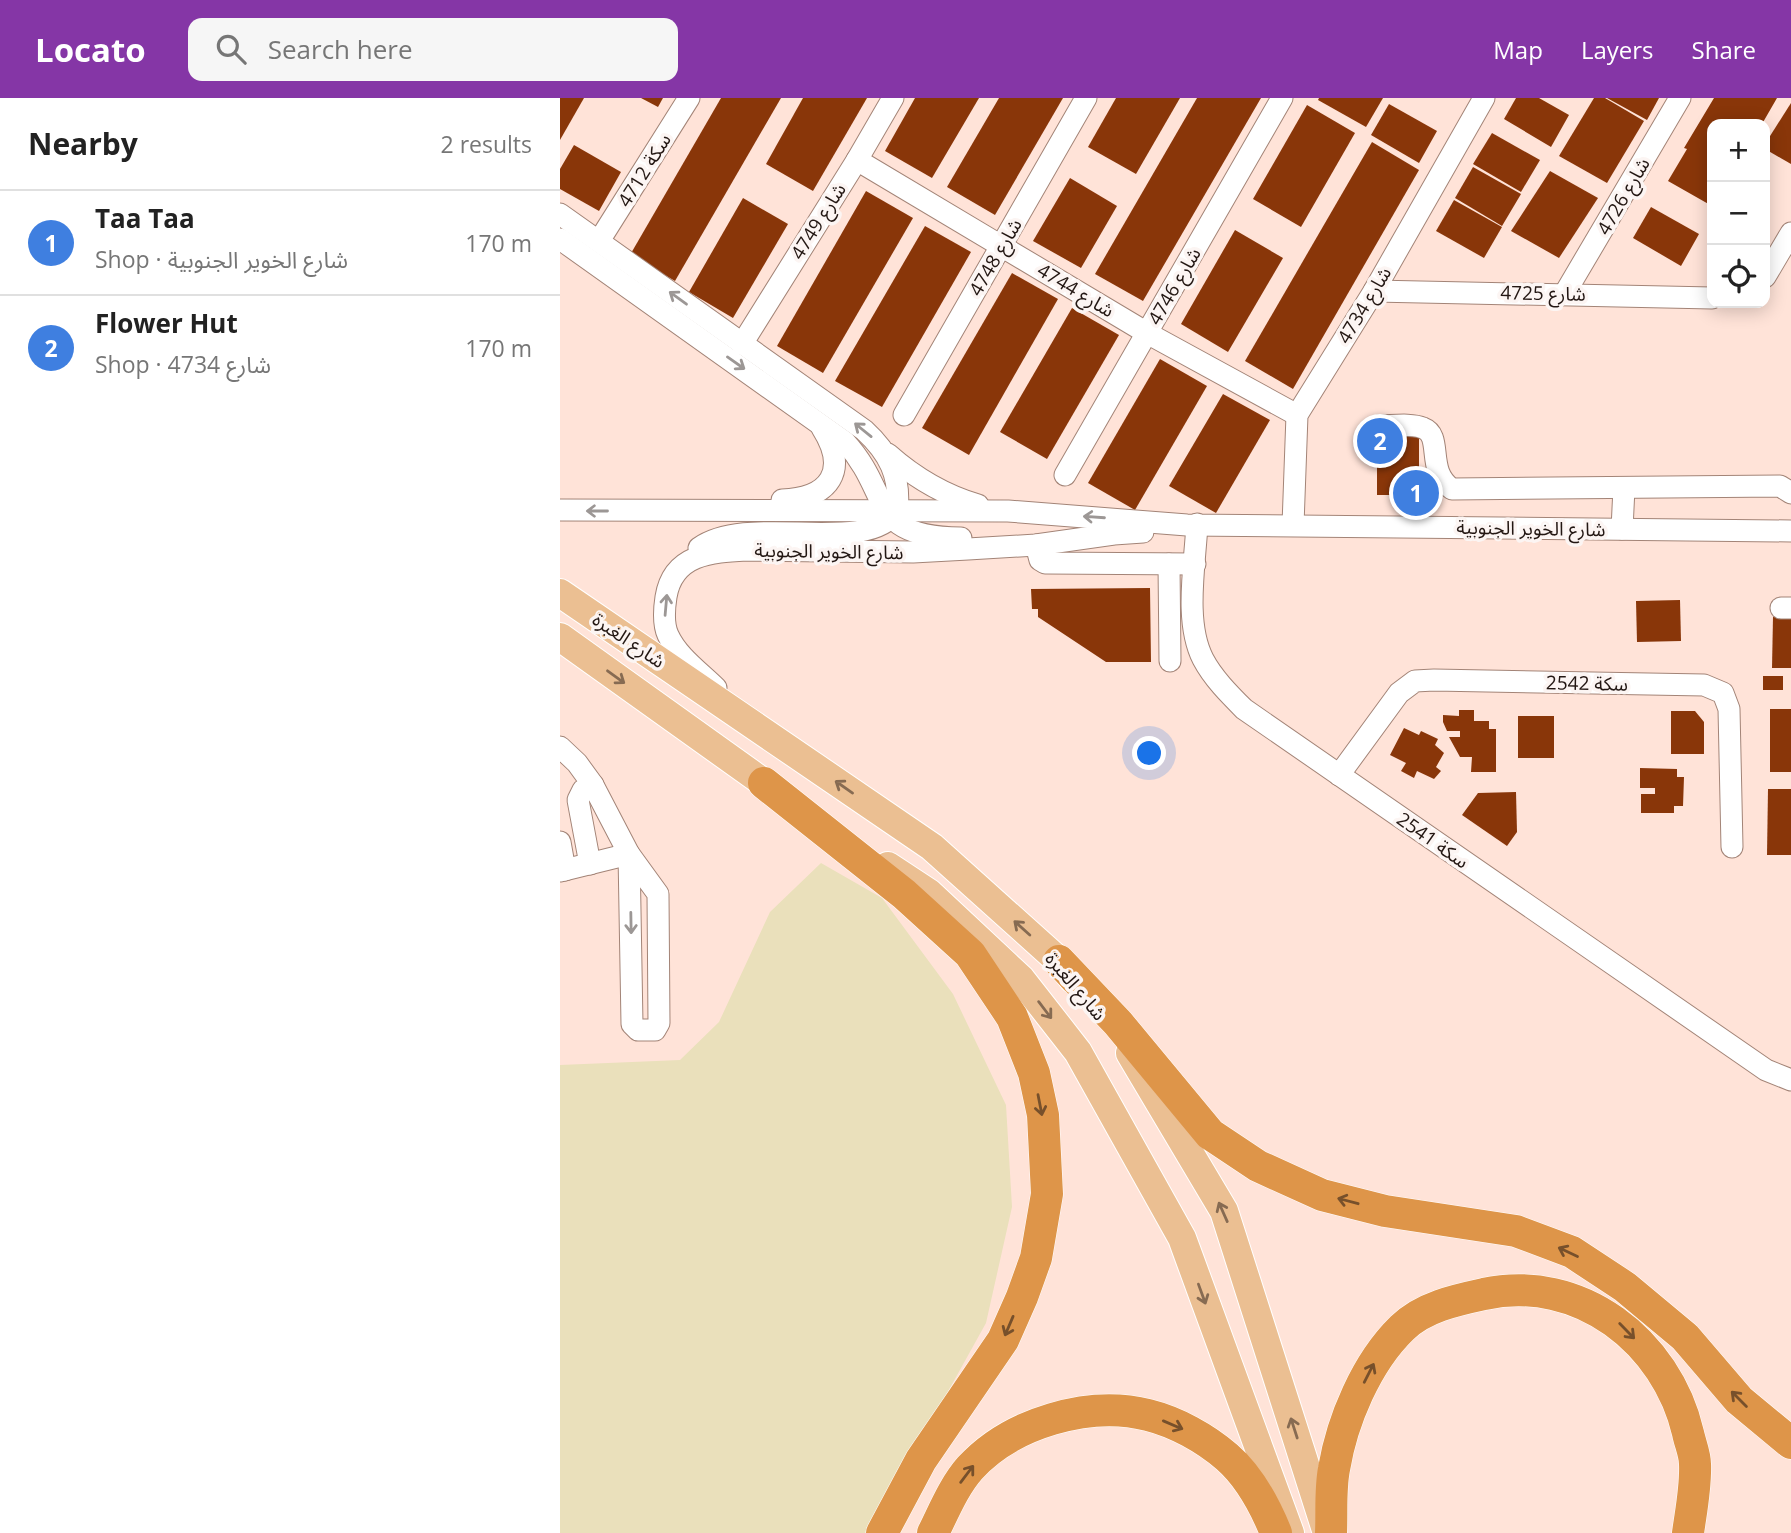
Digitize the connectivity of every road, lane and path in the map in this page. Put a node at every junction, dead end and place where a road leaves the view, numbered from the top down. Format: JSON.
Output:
{"nodes":[{"id":1,"x":689,"y":98,"type":"edge"},
{"id":2,"x":892,"y":98,"type":"edge"},
{"id":3,"x":1086,"y":98,"type":"edge"},
{"id":4,"x":1282,"y":98,"type":"edge"},
{"id":5,"x":1484,"y":98,"type":"edge"},
{"id":6,"x":1680,"y":98,"type":"edge"},
{"id":7,"x":857,"y":160,"type":"junction"},
{"id":8,"x":560,"y":214,"type":"edge"},
{"id":9,"x":1791,"y":233,"type":"edge"},
{"id":10,"x":560,"y":239,"type":"edge"},
{"id":11,"x":599,"y":242,"type":"junction"},
{"id":12,"x":1002,"y":245,"type":"junction"},
{"id":13,"x":1770,"y":269,"type":"edge"},
{"id":14,"x":1374,"y":291,"type":"junction"},
{"id":15,"x":1565,"y":293,"type":"junction"},
{"id":16,"x":1707,"y":298,"type":"edge"},
{"id":17,"x":1147,"y":333,"type":"junction"},
{"id":18,"x":741,"y":344,"type":"junction"},
{"id":19,"x":904,"y":415,"type":"dead end"},
{"id":20,"x":1297,"y":415,"type":"junction"},
{"id":21,"x":811,"y":416,"type":"junction"},
{"id":22,"x":1379,"y":426,"type":"dead end"},
{"id":23,"x":884,"y":450,"type":"junction"},
{"id":24,"x":1065,"y":475,"type":"dead end"},
{"id":25,"x":1624,"y":488,"type":"junction"},
{"id":26,"x":1791,"y":493,"type":"edge"},
{"id":27,"x":560,"y":510,"type":"edge"},
{"id":28,"x":631,"y":511,"type":"junction"},
{"id":29,"x":1008,"y":511,"type":"junction"},
{"id":30,"x":892,"y":513,"type":"junction"},
{"id":31,"x":1192,"y":524,"type":"junction"},
{"id":32,"x":1293,"y":525,"type":"junction"},
{"id":33,"x":1622,"y":529,"type":"junction"},
{"id":34,"x":1791,"y":531,"type":"edge"},
{"id":35,"x":1114,"y":534,"type":"junction"},
{"id":36,"x":1037,"y":545,"type":"junction"},
{"id":37,"x":692,"y":559,"type":"junction"},
{"id":38,"x":1169,"y":564,"type":"junction"},
{"id":39,"x":1195,"y":564,"type":"junction"},
{"id":40,"x":560,"y":593,"type":"edge"},
{"id":41,"x":1170,"y":621,"type":"junction"},
{"id":42,"x":1192,"y":621,"type":"junction"},
{"id":43,"x":560,"y":638,"type":"edge"},
{"id":44,"x":1170,"y":661,"type":"dead end"},
{"id":45,"x":763,"y":731,"type":"junction"},
{"id":46,"x":560,"y":747,"type":"edge"},
{"id":47,"x":568,"y":764,"type":"edge"},
{"id":48,"x":1339,"y":775,"type":"junction"},
{"id":49,"x":764,"y":783,"type":"junction"},
{"id":50,"x":593,"y":785,"type":"junction"},
{"id":51,"x":560,"y":842,"type":"edge"},
{"id":52,"x":1732,"y":847,"type":"dead end"},
{"id":53,"x":629,"y":854,"type":"junction"},
{"id":54,"x":590,"y":864,"type":"junction"},
{"id":55,"x":562,"y":871,"type":"edge"},
{"id":56,"x":1059,"y":961,"type":"junction"},
{"id":57,"x":1791,"y":1080,"type":"edge"},
{"id":58,"x":1791,"y":1443,"type":"edge"},
{"id":59,"x":882,"y":1533,"type":"edge"},
{"id":60,"x":933,"y":1533,"type":"edge"},
{"id":61,"x":1276,"y":1533,"type":"edge"},
{"id":62,"x":1290,"y":1533,"type":"edge"},
{"id":63,"x":1329,"y":1533,"type":"edge"},
{"id":64,"x":1688,"y":1533,"type":"edge"}],
"edges":[{"from":1,"to":11,"type":"street","name":"سكة 4712"},
{"from":2,"to":7,"type":"street","name":"4749 شارع"},
{"from":3,"to":12,"type":"street","name":"4748 شارع"},
{"from":4,"to":17,"type":"street","name":"4746 شارع"},
{"from":5,"to":14,"type":"street","name":"4734 شارع"},
{"from":6,"to":15,"type":"street","name":"4726 شارع"},
{"from":7,"to":12,"type":"street","name":"4744 شارع"},
{"from":7,"to":18,"type":"street","name":"4749 شارع"},
{"from":8,"to":11,"type":"street"},
{"from":9,"to":13,"type":"street"},
{"from":10,"to":21,"type":"street","one_way":true},
{"from":18,"to":11,"type":"street","one_way":true},
{"from":12,"to":17,"type":"street","name":"4744 شارع"},
{"from":12,"to":19,"type":"street","name":"4748 شارع"},
{"from":14,"to":15,"type":"street","name":"4725 شارع"},
{"from":14,"to":20,"type":"street","name":"4734 شارع"},
{"from":15,"to":16,"type":"street","name":"4725 شارع"},
{"from":17,"to":20,"type":"street","name":"4744 شارع"},
{"from":17,"to":24,"type":"street","name":"4746 شارع"},
{"from":23,"to":18,"type":"street","one_way":true},
{"from":20,"to":32,"type":"street","name":"4734 شارع"},
{"from":21,"to":28,"type":"street"},
{"from":21,"to":30,"type":"street"},
{"from":22,"to":25,"type":"street"},
{"from":23,"to":29,"type":"street"},
{"from":23,"to":30,"type":"street"},
{"from":25,"to":26,"type":"street"},
{"from":25,"to":33,"type":"street"},
{"from":28,"to":27,"type":"street","name":"شارع الخوير الجنوبية","one_way":true},
{"from":28,"to":30,"type":"street","name":"شارع الخوير الجنوبية"},
{"from":29,"to":30,"type":"street","name":"شارع الخوير الجنوبية"},
{"from":31,"to":29,"type":"street","name":"شارع الخوير الجنوبية","one_way":true},
{"from":30,"to":35,"type":"street"},
{"from":30,"to":37,"type":"street"},
{"from":31,"to":32,"type":"street","name":"شارع الخوير الجنوبية"},
{"from":31,"to":35,"type":"street","name":"شارع الخوير الجنوبية"},
{"from":31,"to":39,"type":"street","name":"سكة 2541"},
{"from":32,"to":33,"type":"street","name":"شارع الخوير الجنوبية"},
{"from":33,"to":34,"type":"street","name":"شارع الخوير الجنوبية"},
{"from":35,"to":36,"type":"street","name":"شارع الخوير الجنوبية"},
{"from":36,"to":37,"type":"street","name":"شارع الخوير الجنوبية"},
{"from":36,"to":38,"type":"street"},
{"from":45,"to":37,"type":"street","one_way":true},
{"from":38,"to":39,"type":"street"},
{"from":38,"to":41,"type":"street"},
{"from":39,"to":42,"type":"street","name":"سكة 2541"},
{"from":40,"to":45,"type":"main road","name":"شارع الغبرة"},
{"from":41,"to":42,"type":"street"},
{"from":41,"to":44,"type":"street"},
{"from":42,"to":48,"type":"street","name":"سكة 2541"},
{"from":43,"to":49,"type":"main road","name":"شارع الغبرة","one_way":true},
{"from":56,"to":45,"type":"main road","name":"شارع الغبرة","one_way":true},
{"from":46,"to":47,"type":"street"},
{"from":47,"to":50,"type":"street"},
{"from":48,"to":52,"type":"street","name":"سكة 2542"},
{"from":48,"to":57,"type":"street","name":"سكة 2541"},
{"from":49,"to":59,"type":"highway","one_way":true},
{"from":49,"to":62,"type":"main road","name":"شارع الغبرة","one_way":true},
{"from":50,"to":53,"type":"street"},
{"from":50,"to":54,"type":"street"},
{"from":51,"to":55,"type":"street"},
{"from":53,"to":53,"type":"street","one_way":true},
{"from":53,"to":54,"type":"street"},
{"from":54,"to":55,"type":"street"},
{"from":58,"to":56,"type":"highway","one_way":true},
{"from":63,"to":56,"type":"main road","name":"شارع الغبرة","one_way":true},
{"from":60,"to":61,"type":"highway","one_way":true},
{"from":63,"to":64,"type":"highway","one_way":true}]}
